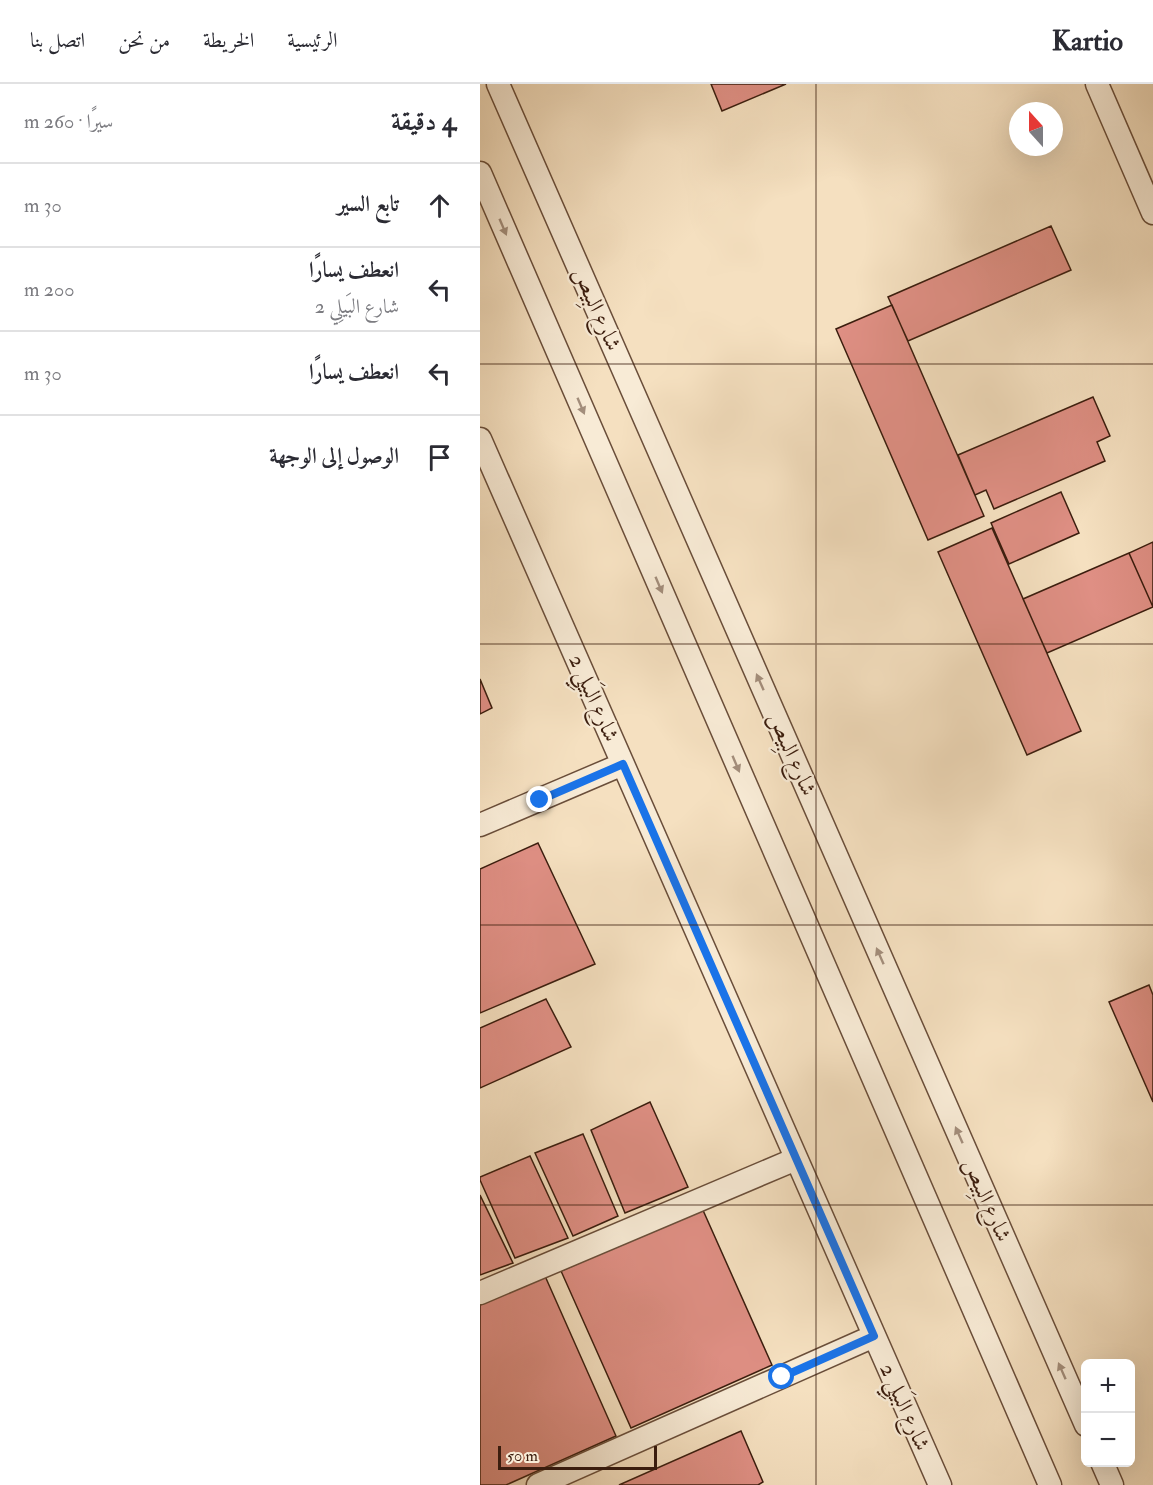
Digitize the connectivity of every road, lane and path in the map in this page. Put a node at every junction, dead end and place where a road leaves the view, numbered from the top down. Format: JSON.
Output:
{"nodes":[{"id":1,"x":498,"y":84,"type":"edge"},
{"id":2,"x":1097,"y":84,"type":"edge"},
{"id":3,"x":480,"y":173,"type":"edge"},
{"id":4,"x":1153,"y":213,"type":"edge"},
{"id":5,"x":480,"y":439,"type":"edge"},
{"id":6,"x":623,"y":764,"type":"junction"},
{"id":7,"x":480,"y":825,"type":"edge"},
{"id":8,"x":796,"y":1159,"type":"junction"},
{"id":9,"x":480,"y":1293,"type":"edge"},
{"id":10,"x":874,"y":1336,"type":"junction"},
{"id":11,"x":1081,"y":1414,"type":"edge"},
{"id":12,"x":1104,"y":1467,"type":"edge"},
{"id":13,"x":538,"y":1485,"type":"edge"},
{"id":14,"x":940,"y":1485,"type":"edge"},
{"id":15,"x":1050,"y":1485,"type":"edge"},
{"id":16,"x":1112,"y":1485,"type":"edge"}],
"edges":[{"from":11,"to":1,"type":"street","name":"شارع البِيص","one_way":true},
{"from":2,"to":4,"type":"street"},
{"from":3,"to":15,"type":"street","one_way":true},
{"from":5,"to":6,"type":"street","name":"شارع البَيلِي 2"},
{"from":6,"to":7,"type":"street"},
{"from":6,"to":8,"type":"street","name":"شارع البَيلِي 2"},
{"from":8,"to":9,"type":"street"},
{"from":8,"to":10,"type":"street","name":"شارع البَيلِي 2"},
{"from":10,"to":13,"type":"street"},
{"from":10,"to":14,"type":"street","name":"شارع البَيلِي 2"},
{"from":12,"to":16,"type":"street"}]}
